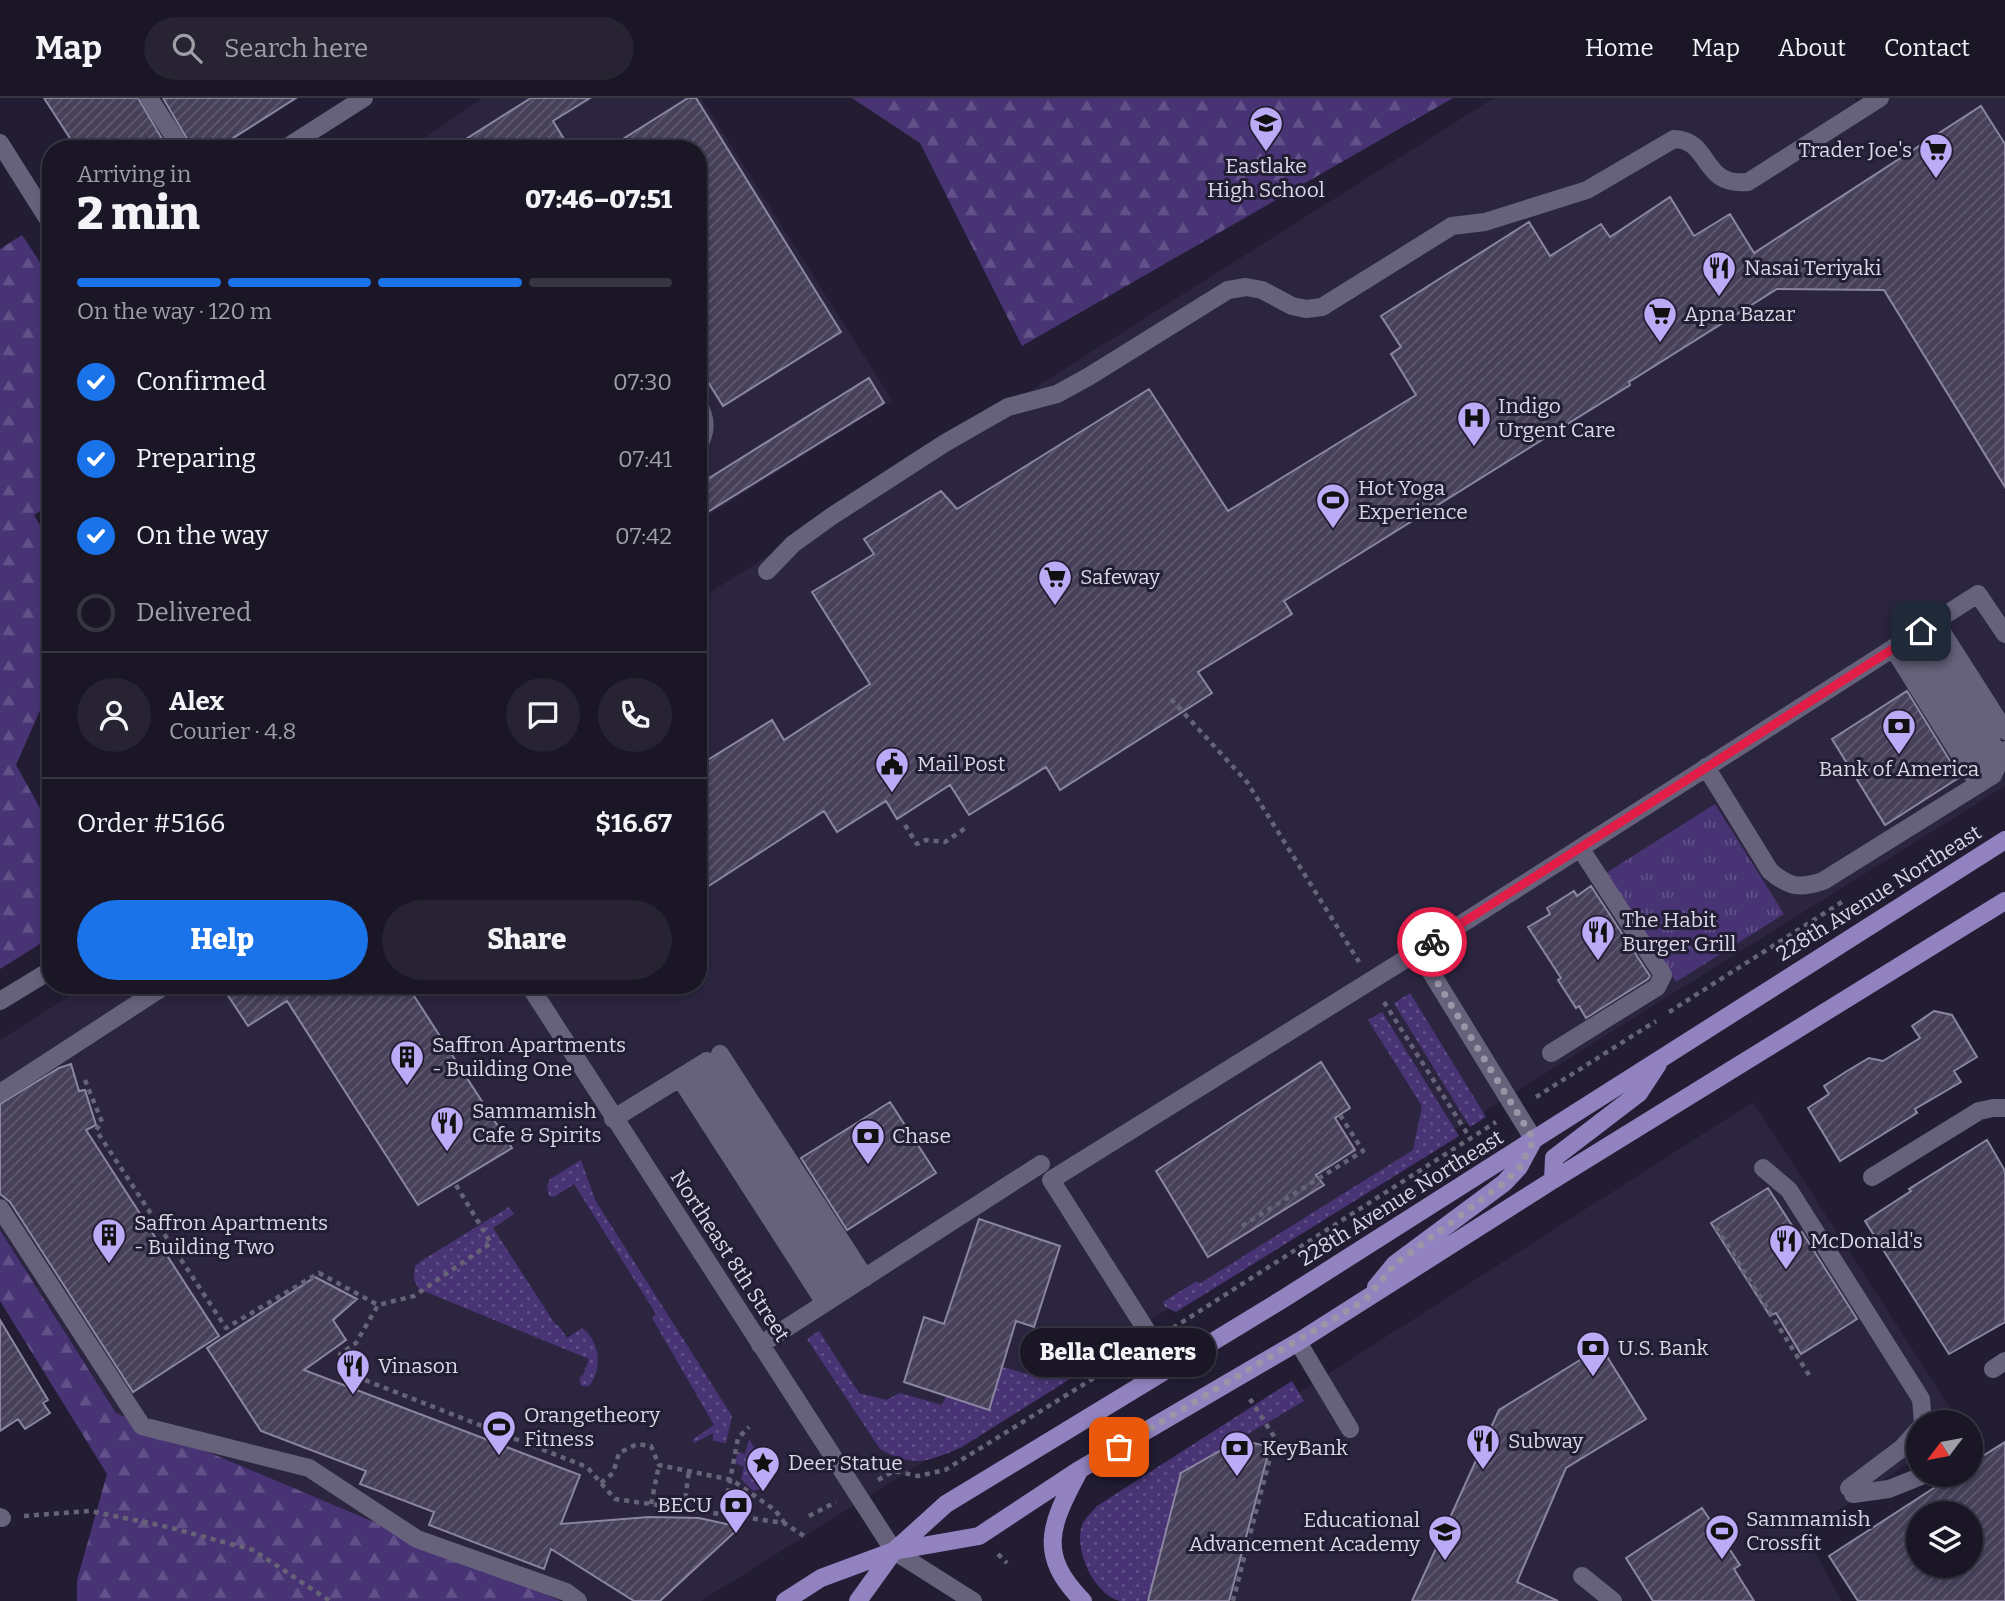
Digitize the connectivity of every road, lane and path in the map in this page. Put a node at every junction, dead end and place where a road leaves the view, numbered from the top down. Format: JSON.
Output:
{"nodes":[{"id":1,"x":149,"y":98,"type":"edge"},
{"id":2,"x":364,"y":98,"type":"edge"},
{"id":3,"x":1880,"y":98,"type":"edge"},
{"id":4,"x":176,"y":140,"type":"edge"},
{"id":5,"x":298,"y":140,"type":"edge"},
{"id":6,"x":0,"y":143,"type":"edge"},
{"id":7,"x":42,"y":210,"type":"edge"},
{"id":8,"x":767,"y":570,"type":"dead end"},
{"id":9,"x":2005,"y":634,"type":"edge"},
{"id":10,"x":1914,"y":635,"type":"junction"},
{"id":11,"x":1171,"y":699,"type":"dead end"},
{"id":12,"x":2005,"y":731,"type":"edge"},
{"id":13,"x":1706,"y":767,"type":"junction"},
{"id":14,"x":1994,"y":767,"type":"edge"},
{"id":15,"x":905,"y":825,"type":"dead end"},
{"id":16,"x":967,"y":827,"type":"dead end"},
{"id":17,"x":2005,"y":840,"type":"edge"},
{"id":18,"x":1580,"y":848,"type":"junction"},
{"id":19,"x":2005,"y":893,"type":"edge"},
{"id":20,"x":1854,"y":895,"type":"dead end"},
{"id":21,"x":2005,"y":901,"type":"edge"},
{"id":22,"x":1988,"y":911,"type":"junction"},
{"id":23,"x":1418,"y":951,"type":"junction"},
{"id":24,"x":42,"y":975,"type":"edge"},
{"id":25,"x":1371,"y":980,"type":"junction"},
{"id":26,"x":152,"y":994,"type":"edge"},
{"id":27,"x":535,"y":994,"type":"edge"},
{"id":28,"x":0,"y":1001,"type":"edge"},
{"id":29,"x":1551,"y":1053,"type":"dead end"},
{"id":30,"x":1662,"y":1058,"type":"junction"},
{"id":31,"x":700,"y":1066,"type":"junction"},
{"id":32,"x":85,"y":1080,"type":"dead end"},
{"id":33,"x":0,"y":1093,"type":"edge"},
{"id":34,"x":2005,"y":1108,"type":"edge"},
{"id":35,"x":1516,"y":1110,"type":"junction"},
{"id":36,"x":1340,"y":1115,"type":"dead end"},
{"id":37,"x":613,"y":1119,"type":"junction"},
{"id":38,"x":1470,"y":1138,"type":"junction"},
{"id":39,"x":1534,"y":1140,"type":"junction"},
{"id":40,"x":1041,"y":1164,"type":"dead end"},
{"id":41,"x":1763,"y":1168,"type":"dead end"},
{"id":42,"x":1872,"y":1177,"type":"dead end"},
{"id":43,"x":1553,"y":1180,"type":"junction"},
{"id":44,"x":456,"y":1185,"type":"dead end"},
{"id":45,"x":0,"y":1208,"type":"edge"},
{"id":46,"x":1242,"y":1226,"type":"dead end"},
{"id":47,"x":1716,"y":1227,"type":"dead end"},
{"id":48,"x":845,"y":1290,"type":"junction"},
{"id":49,"x":1365,"y":1300,"type":"junction"},
{"id":50,"x":378,"y":1305,"type":"junction"},
{"id":51,"x":1153,"y":1341,"type":"junction"},
{"id":52,"x":1298,"y":1342,"type":"junction"},
{"id":53,"x":760,"y":1345,"type":"junction"},
{"id":54,"x":1171,"y":1368,"type":"junction"},
{"id":55,"x":1809,"y":1375,"type":"dead end"},
{"id":56,"x":1250,"y":1399,"type":"dead end"},
{"id":57,"x":1921,"y":1399,"type":"junction"},
{"id":58,"x":1922,"y":1410,"type":"edge"},
{"id":59,"x":1928,"y":1410,"type":"edge"},
{"id":60,"x":749,"y":1427,"type":"dead end"},
{"id":61,"x":1350,"y":1429,"type":"dead end"},
{"id":62,"x":1906,"y":1444,"type":"edge"},
{"id":63,"x":659,"y":1465,"type":"junction"},
{"id":64,"x":1079,"y":1470,"type":"junction"},
{"id":65,"x":689,"y":1471,"type":"junction"},
{"id":66,"x":894,"y":1471,"type":"dead end"},
{"id":67,"x":732,"y":1480,"type":"junction"},
{"id":68,"x":1906,"y":1482,"type":"edge"},
{"id":69,"x":601,"y":1483,"type":"junction"},
{"id":70,"x":652,"y":1504,"type":"junction"},
{"id":71,"x":684,"y":1508,"type":"junction"},
{"id":72,"x":723,"y":1513,"type":"junction"},
{"id":73,"x":1,"y":1517,"type":"edge"},
{"id":74,"x":784,"y":1523,"type":"junction"},
{"id":75,"x":804,"y":1536,"type":"dead end"},
{"id":76,"x":894,"y":1551,"type":"junction"},
{"id":77,"x":1582,"y":1576,"type":"dead end"},
{"id":78,"x":330,"y":1601,"type":"edge"},
{"id":79,"x":578,"y":1601,"type":"edge"},
{"id":80,"x":785,"y":1601,"type":"edge"},
{"id":81,"x":858,"y":1601,"type":"edge"},
{"id":82,"x":973,"y":1601,"type":"edge"},
{"id":83,"x":1083,"y":1601,"type":"edge"},
{"id":84,"x":1233,"y":1601,"type":"edge"},
{"id":85,"x":1613,"y":1601,"type":"edge"}],
"edges":[{"from":1,"to":4,"type":"street"},
{"from":2,"to":5,"type":"street"},
{"from":3,"to":8,"type":"street"},
{"from":6,"to":7,"type":"street"},
{"from":9,"to":10,"type":"street"},
{"from":10,"to":12,"type":"street"},
{"from":10,"to":13,"type":"street"},
{"from":10,"to":14,"type":"street"},
{"from":10,"to":14,"type":"street"},
{"from":11,"to":25,"type":"path"},
{"from":13,"to":14,"type":"street"},
{"from":13,"to":18,"type":"street"},
{"from":15,"to":16,"type":"path"},
{"from":17,"to":30,"type":"main road","name":"228th Avenue Northeast"},
{"from":18,"to":23,"type":"street"},
{"from":18,"to":29,"type":"street"},
{"from":19,"to":22,"type":"main road"},
{"from":20,"to":35,"type":"path"},
{"from":21,"to":22,"type":"main road","name":"228th Avenue Northeast"},
{"from":22,"to":43,"type":"main road","name":"228th Avenue Northeast"},
{"from":23,"to":25,"type":"street"},
{"from":23,"to":35,"type":"street"},
{"from":24,"to":28,"type":"street"},
{"from":25,"to":38,"type":"path"},
{"from":25,"to":51,"type":"street"},
{"from":26,"to":33,"type":"street"},
{"from":27,"to":37,"type":"street","name":"Northeast 8th Street"},
{"from":30,"to":39,"type":"main road","name":"228th Avenue Northeast"},
{"from":30,"to":43,"type":"main road"},
{"from":31,"to":37,"type":"street"},
{"from":31,"to":48,"type":"street"},
{"from":31,"to":48,"type":"street"},
{"from":32,"to":50,"type":"path"},
{"from":34,"to":42,"type":"street"},
{"from":35,"to":38,"type":"path"},
{"from":35,"to":39,"type":"street"},
{"from":36,"to":46,"type":"path"},
{"from":37,"to":53,"type":"street","name":"Northeast 8th Street"},
{"from":38,"to":51,"type":"path"},
{"from":39,"to":49,"type":"main road"},
{"from":39,"to":54,"type":"main road","name":"228th Avenue Northeast"},
{"from":40,"to":48,"type":"street"},
{"from":41,"to":57,"type":"street"},
{"from":43,"to":49,"type":"main road","name":"228th Avenue Northeast"},
{"from":44,"to":50,"type":"path"},
{"from":45,"to":79,"type":"street"},
{"from":47,"to":55,"type":"path"},
{"from":48,"to":53,"type":"street"},
{"from":49,"to":52,"type":"main road","name":"228th Avenue Northeast"},
{"from":50,"to":69,"type":"path"},
{"from":51,"to":54,"type":"street"},
{"from":51,"to":66,"type":"path"},
{"from":52,"to":61,"type":"street"},
{"from":52,"to":64,"type":"main road","name":"228th Avenue Northeast"},
{"from":53,"to":76,"type":"street","name":"Northeast 8th Street"},
{"from":54,"to":76,"type":"main road","name":"228th Avenue Northeast"},
{"from":56,"to":84,"type":"path"},
{"from":57,"to":58,"type":"street"},
{"from":57,"to":59,"type":"street"},
{"from":60,"to":67,"type":"path"},
{"from":62,"to":68,"type":"street"},
{"from":63,"to":65,"type":"path"},
{"from":63,"to":69,"type":"path"},
{"from":63,"to":70,"type":"path"},
{"from":64,"to":76,"type":"main road","name":"228th Avenue Northeast"},
{"from":64,"to":83,"type":"main road"},
{"from":65,"to":67,"type":"path"},
{"from":65,"to":71,"type":"path"},
{"from":67,"to":72,"type":"path"},
{"from":67,"to":74,"type":"path"},
{"from":69,"to":70,"type":"path"},
{"from":70,"to":71,"type":"path"},
{"from":71,"to":72,"type":"path"},
{"from":72,"to":74,"type":"path"},
{"from":73,"to":78,"type":"path"},
{"from":74,"to":75,"type":"path"},
{"from":76,"to":80,"type":"main road","name":"228th Avenue Northeast"},
{"from":76,"to":81,"type":"main road","name":"228th Avenue Northeast"},
{"from":76,"to":82,"type":"street"},
{"from":77,"to":85,"type":"street"}]}
